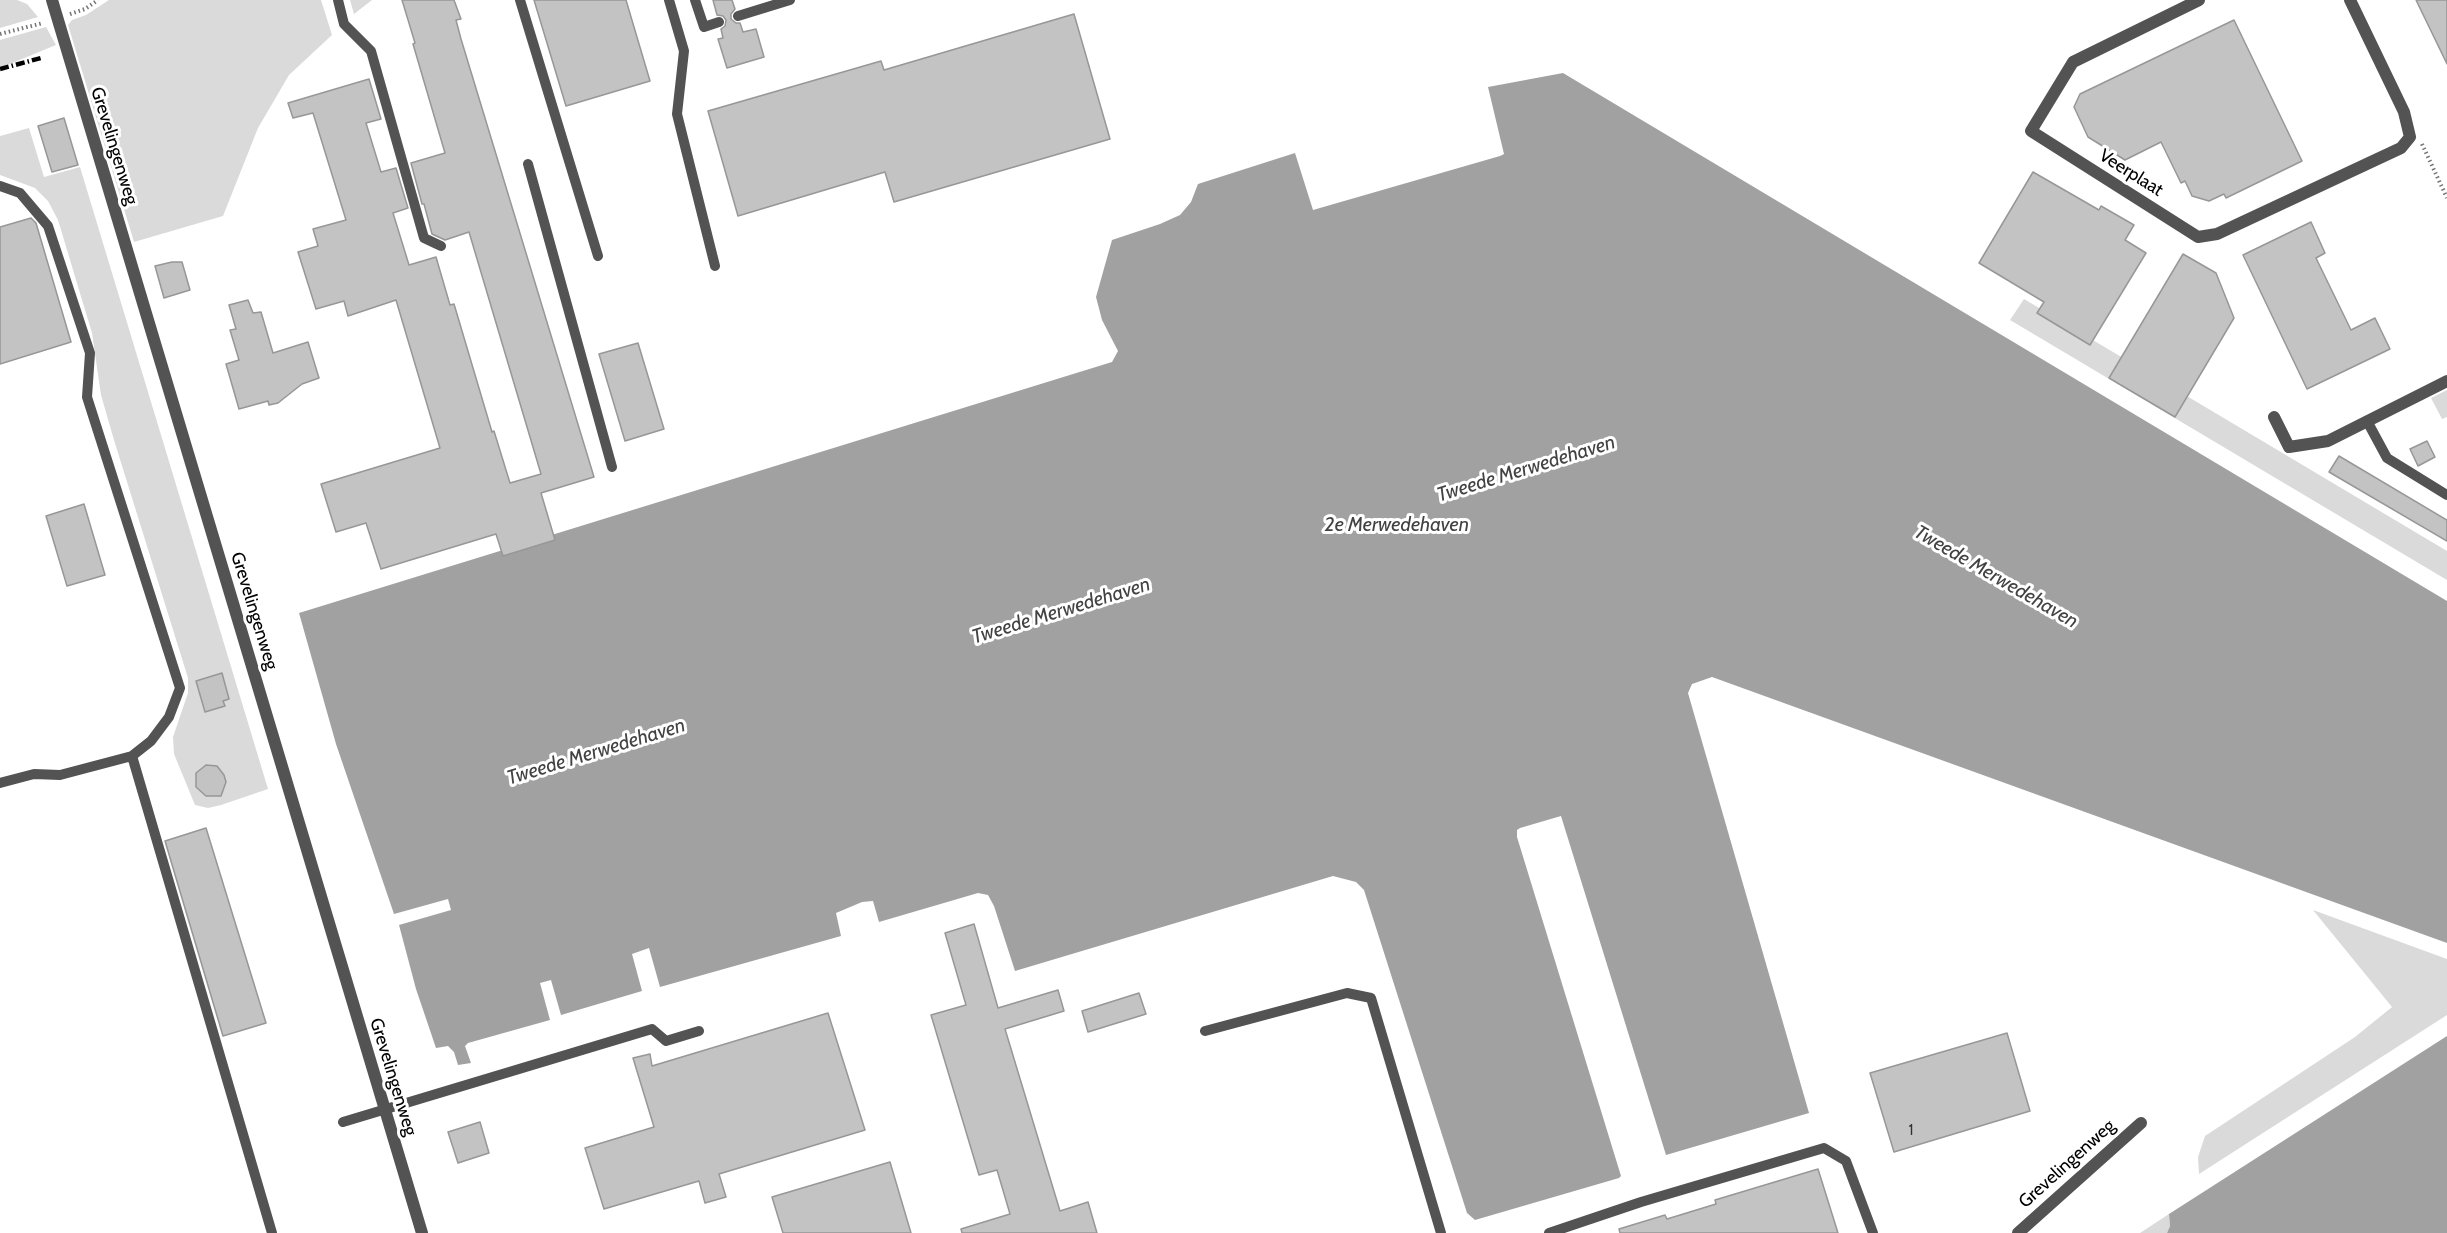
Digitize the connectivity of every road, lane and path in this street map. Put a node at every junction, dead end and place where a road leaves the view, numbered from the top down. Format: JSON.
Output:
{"nodes":[{"id":1,"x":52,"y":0,"type":"edge"},
{"id":2,"x":338,"y":0,"type":"edge"},
{"id":3,"x":520,"y":0,"type":"edge"},
{"id":4,"x":669,"y":0,"type":"edge"},
{"id":5,"x":695,"y":0,"type":"edge"},
{"id":6,"x":790,"y":0,"type":"edge"},
{"id":7,"x":2199,"y":0,"type":"edge"},
{"id":8,"x":2350,"y":0,"type":"edge"},
{"id":9,"x":738,"y":16,"type":"dead end"},
{"id":10,"x":719,"y":22,"type":"dead end"},
{"id":11,"x":2410,"y":137,"type":"junction"},
{"id":12,"x":528,"y":164,"type":"dead end"},
{"id":13,"x":0,"y":186,"type":"edge"},
{"id":14,"x":2447,"y":198,"type":"edge"},
{"id":15,"x":441,"y":246,"type":"dead end"},
{"id":16,"x":598,"y":256,"type":"dead end"},
{"id":17,"x":715,"y":266,"type":"dead end"},
{"id":18,"x":2447,"y":381,"type":"edge"},
{"id":19,"x":2274,"y":417,"type":"dead end"},
{"id":20,"x":2367,"y":421,"type":"junction"},
{"id":21,"x":612,"y":467,"type":"dead end"},
{"id":22,"x":2447,"y":495,"type":"edge"},
{"id":23,"x":132,"y":756,"type":"junction"},
{"id":24,"x":0,"y":783,"type":"edge"},
{"id":25,"x":699,"y":1031,"type":"dead end"},
{"id":26,"x":1205,"y":1031,"type":"dead end"},
{"id":27,"x":384,"y":1108,"type":"junction"},
{"id":28,"x":343,"y":1122,"type":"dead end"},
{"id":29,"x":2141,"y":1123,"type":"dead end"},
{"id":30,"x":272,"y":1233,"type":"edge"},
{"id":31,"x":422,"y":1233,"type":"edge"},
{"id":32,"x":1441,"y":1233,"type":"edge"},
{"id":33,"x":1549,"y":1233,"type":"edge"},
{"id":34,"x":1873,"y":1233,"type":"edge"},
{"id":35,"x":2018,"y":1233,"type":"edge"}],
"edges":[{"from":1,"to":27,"type":"street","name":"Grevelingenweg"},
{"from":2,"to":15,"type":"lane"},
{"from":3,"to":16,"type":"lane"},
{"from":4,"to":17,"type":"lane"},
{"from":5,"to":10,"type":"lane"},
{"from":6,"to":9,"type":"lane"},
{"from":7,"to":11,"type":"street","name":"Veerplaat"},
{"from":8,"to":11,"type":"street"},
{"from":11,"to":14,"type":"path"},
{"from":12,"to":21,"type":"lane"},
{"from":13,"to":23,"type":"lane"},
{"from":18,"to":20,"type":"street"},
{"from":19,"to":20,"type":"street"},
{"from":20,"to":22,"type":"lane"},
{"from":23,"to":24,"type":"lane"},
{"from":23,"to":30,"type":"lane"},
{"from":25,"to":27,"type":"lane"},
{"from":26,"to":32,"type":"lane"},
{"from":27,"to":28,"type":"lane"},
{"from":27,"to":31,"type":"street","name":"Grevelingenweg"},
{"from":29,"to":35,"type":"street","name":"Grevelingenweg"},
{"from":33,"to":34,"type":"lane"}]}
